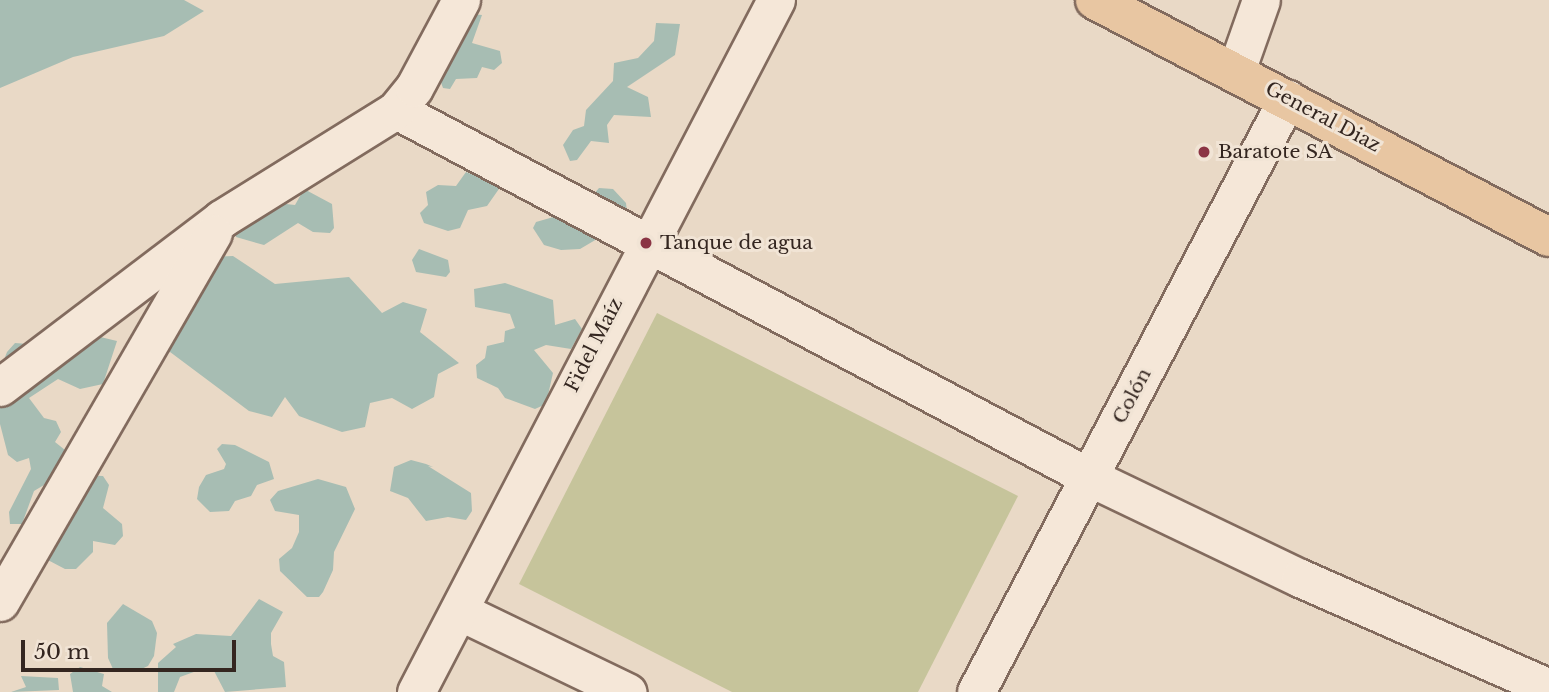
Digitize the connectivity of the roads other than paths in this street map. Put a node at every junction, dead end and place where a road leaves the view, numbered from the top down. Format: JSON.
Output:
{"nodes":[{"id":1,"x":461,"y":0,"type":"edge"},
{"id":2,"x":776,"y":0,"type":"edge"},
{"id":3,"x":1095,"y":0,"type":"edge"},
{"id":4,"x":1261,"y":0,"type":"edge"},
{"id":5,"x":1236,"y":71,"type":"junction"},
{"id":6,"x":1287,"y":99,"type":"junction"},
{"id":7,"x":396,"y":110,"type":"junction"},
{"id":8,"x":221,"y":219,"type":"junction"},
{"id":9,"x":1549,"y":237,"type":"edge"},
{"id":10,"x":646,"y":243,"type":"junction"},
{"id":11,"x":0,"y":387,"type":"edge"},
{"id":12,"x":1089,"y":477,"type":"junction"},
{"id":13,"x":0,"y":602,"type":"edge"},
{"id":14,"x":459,"y":611,"type":"junction"},
{"id":15,"x":1549,"y":688,"type":"edge"},
{"id":16,"x":416,"y":692,"type":"edge"},
{"id":17,"x":627,"y":692,"type":"edge"},
{"id":18,"x":976,"y":692,"type":"edge"}],
"edges":[{"from":1,"to":7,"type":"street"},
{"from":2,"to":10,"type":"street","name":"Fidel Maíz"},
{"from":3,"to":5,"type":"main road","name":"General Diaz"},
{"from":4,"to":5,"type":"street"},
{"from":5,"to":6,"type":"main road","name":"General Diaz"},
{"from":6,"to":9,"type":"main road","name":"General Diaz"},
{"from":6,"to":12,"type":"street","name":"Colón"},
{"from":7,"to":8,"type":"street"},
{"from":7,"to":10,"type":"street"},
{"from":8,"to":11,"type":"street"},
{"from":8,"to":13,"type":"street"},
{"from":10,"to":12,"type":"street"},
{"from":10,"to":14,"type":"street","name":"Fidel Maíz"},
{"from":12,"to":15,"type":"street"},
{"from":12,"to":18,"type":"street","name":"Colón"},
{"from":14,"to":16,"type":"street","name":"Fidel Maíz"},
{"from":14,"to":17,"type":"street"}]}
